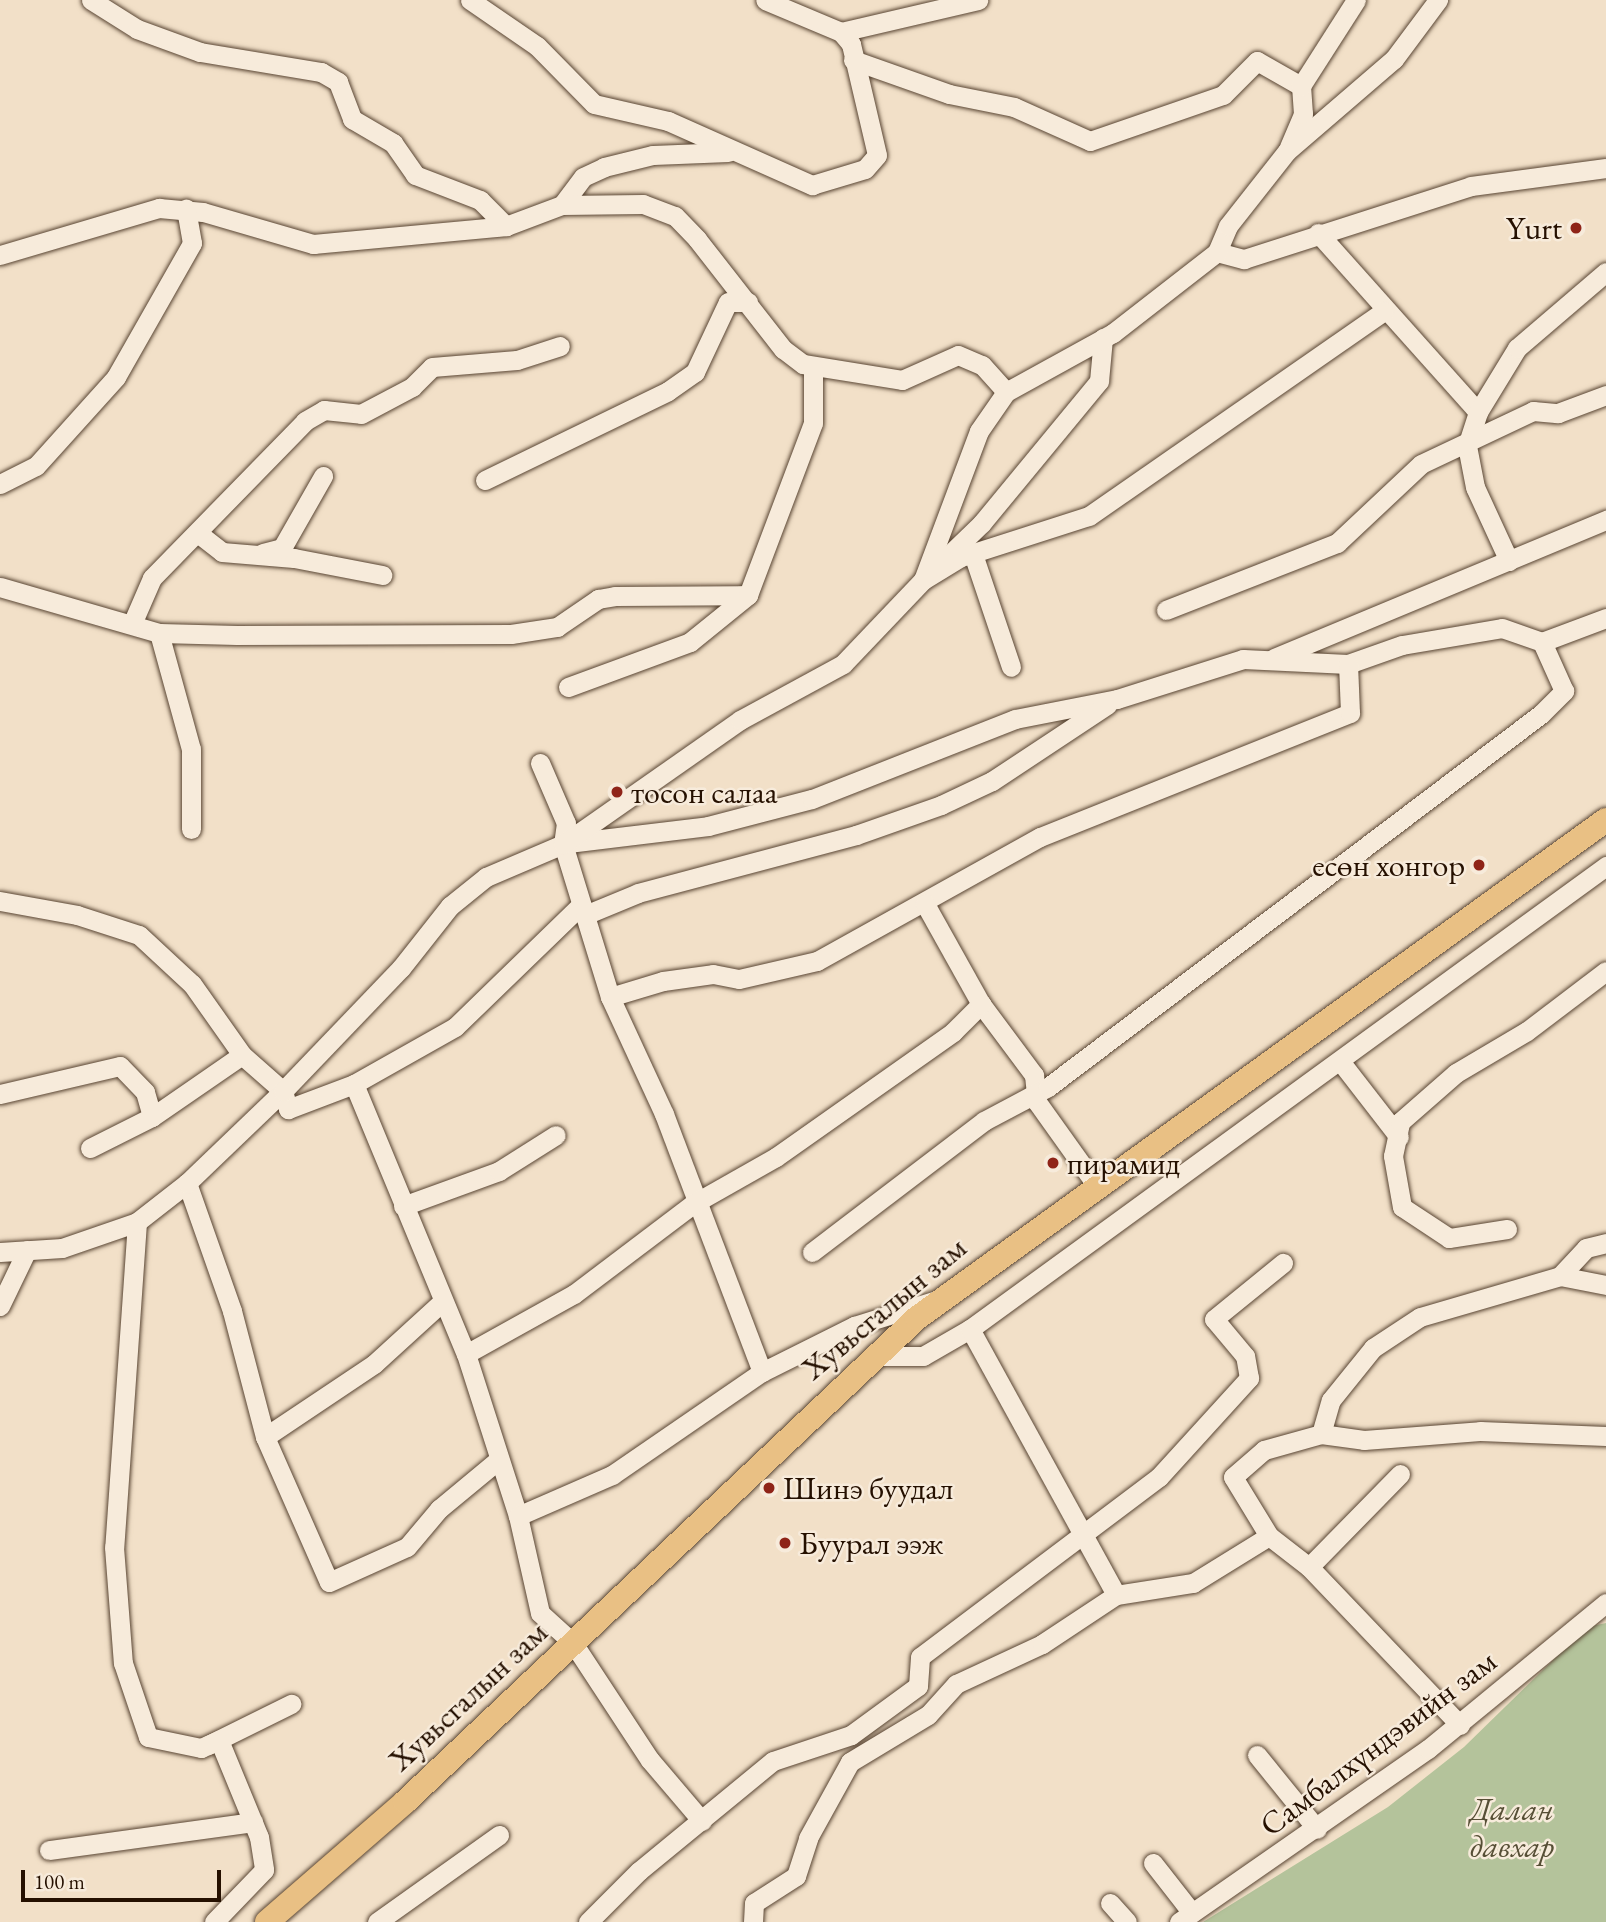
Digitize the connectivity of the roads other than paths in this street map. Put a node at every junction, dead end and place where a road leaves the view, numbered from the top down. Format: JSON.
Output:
{"nodes":[{"id":1,"x":91,"y":0,"type":"edge"},
{"id":2,"x":470,"y":0,"type":"edge"},
{"id":3,"x":765,"y":0,"type":"edge"},
{"id":4,"x":978,"y":0,"type":"edge"},
{"id":5,"x":1438,"y":0,"type":"edge"},
{"id":6,"x":1354,"y":1,"type":"edge"},
{"id":7,"x":841,"y":32,"type":"junction"},
{"id":8,"x":853,"y":60,"type":"junction"},
{"id":9,"x":1301,"y":86,"type":"junction"},
{"id":10,"x":1287,"y":151,"type":"junction"},
{"id":11,"x":729,"y":152,"type":"junction"},
{"id":12,"x":1606,"y":169,"type":"edge"},
{"id":13,"x":562,"y":205,"type":"junction"},
{"id":14,"x":186,"y":208,"type":"junction"},
{"id":15,"x":506,"y":226,"type":"junction"},
{"id":16,"x":1318,"y":233,"type":"junction"},
{"id":17,"x":1217,"y":252,"type":"junction"},
{"id":18,"x":0,"y":255,"type":"edge"},
{"id":19,"x":1606,"y":272,"type":"edge"},
{"id":20,"x":748,"y":302,"type":"junction"},
{"id":21,"x":1384,"y":311,"type":"junction"},
{"id":22,"x":1103,"y":338,"type":"junction"},
{"id":23,"x":561,"y":346,"type":"dead end"},
{"id":24,"x":813,"y":368,"type":"junction"},
{"id":25,"x":1006,"y":393,"type":"junction"},
{"id":26,"x":1606,"y":396,"type":"edge"},
{"id":27,"x":1478,"y":412,"type":"junction"},
{"id":28,"x":1467,"y":446,"type":"junction"},
{"id":29,"x":323,"y":476,"type":"dead end"},
{"id":30,"x":485,"y":480,"type":"dead end"},
{"id":31,"x":0,"y":484,"type":"edge"},
{"id":32,"x":1606,"y":520,"type":"edge"},
{"id":33,"x":199,"y":534,"type":"junction"},
{"id":34,"x":259,"y":554,"type":"junction"},
{"id":35,"x":974,"y":554,"type":"junction"},
{"id":36,"x":1509,"y":561,"type":"junction"},
{"id":37,"x":382,"y":575,"type":"dead end"},
{"id":38,"x":923,"y":580,"type":"junction"},
{"id":39,"x":0,"y":587,"type":"edge"},
{"id":40,"x":748,"y":595,"type":"junction"},
{"id":41,"x":1166,"y":610,"type":"dead end"},
{"id":42,"x":1606,"y":618,"type":"edge"},
{"id":43,"x":132,"y":624,"type":"junction"},
{"id":44,"x":159,"y":633,"type":"junction"},
{"id":45,"x":1542,"y":642,"type":"junction"},
{"id":46,"x":1273,"y":659,"type":"junction"},
{"id":47,"x":1348,"y":664,"type":"junction"},
{"id":48,"x":1011,"y":667,"type":"dead end"},
{"id":49,"x":568,"y":687,"type":"dead end"},
{"id":50,"x":1117,"y":699,"type":"junction"},
{"id":51,"x":540,"y":763,"type":"dead end"},
{"id":52,"x":1606,"y":820,"type":"edge"},
{"id":53,"x":191,"y":830,"type":"dead end"},
{"id":54,"x":563,"y":844,"type":"junction"},
{"id":55,"x":1606,"y":866,"type":"edge"},
{"id":56,"x":0,"y":901,"type":"edge"},
{"id":57,"x":925,"y":904,"type":"junction"},
{"id":58,"x":582,"y":911,"type":"junction"},
{"id":59,"x":1606,"y":971,"type":"edge"},
{"id":60,"x":610,"y":997,"type":"junction"},
{"id":61,"x":981,"y":1004,"type":"junction"},
{"id":62,"x":242,"y":1055,"type":"junction"},
{"id":63,"x":1340,"y":1060,"type":"junction"},
{"id":64,"x":354,"y":1084,"type":"junction"},
{"id":65,"x":283,"y":1091,"type":"junction"},
{"id":66,"x":1036,"y":1092,"type":"junction"},
{"id":67,"x":0,"y":1094,"type":"edge"},
{"id":68,"x":152,"y":1116,"type":"junction"},
{"id":69,"x":556,"y":1135,"type":"dead end"},
{"id":70,"x":1399,"y":1137,"type":"junction"},
{"id":71,"x":90,"y":1148,"type":"dead end"},
{"id":72,"x":187,"y":1184,"type":"junction"},
{"id":73,"x":1097,"y":1186,"type":"junction"},
{"id":74,"x":693,"y":1204,"type":"junction"},
{"id":75,"x":402,"y":1206,"type":"junction"},
{"id":76,"x":137,"y":1222,"type":"junction"},
{"id":77,"x":1507,"y":1229,"type":"dead end"},
{"id":78,"x":1606,"y":1243,"type":"edge"},
{"id":79,"x":27,"y":1250,"type":"junction"},
{"id":80,"x":0,"y":1252,"type":"edge"},
{"id":81,"x":812,"y":1252,"type":"dead end"},
{"id":82,"x":1283,"y":1263,"type":"dead end"},
{"id":83,"x":1560,"y":1276,"type":"junction"},
{"id":84,"x":1606,"y":1285,"type":"edge"},
{"id":85,"x":943,"y":1298,"type":"junction"},
{"id":86,"x":442,"y":1301,"type":"junction"},
{"id":87,"x":0,"y":1306,"type":"edge"},
{"id":88,"x":970,"y":1329,"type":"junction"},
{"id":89,"x":466,"y":1354,"type":"junction"},
{"id":90,"x":878,"y":1356,"type":"junction"},
{"id":91,"x":762,"y":1372,"type":"junction"},
{"id":92,"x":1321,"y":1434,"type":"junction"},
{"id":93,"x":1606,"y":1436,"type":"edge"},
{"id":94,"x":265,"y":1437,"type":"junction"},
{"id":95,"x":497,"y":1461,"type":"junction"},
{"id":96,"x":1400,"y":1474,"type":"dead end"},
{"id":97,"x":518,"y":1516,"type":"junction"},
{"id":98,"x":1087,"y":1536,"type":"junction"},
{"id":99,"x":1269,"y":1536,"type":"junction"},
{"id":100,"x":1309,"y":1567,"type":"junction"},
{"id":101,"x":1115,"y":1595,"type":"junction"},
{"id":102,"x":1606,"y":1603,"type":"edge"},
{"id":103,"x":573,"y":1643,"type":"junction"},
{"id":104,"x":291,"y":1704,"type":"dead end"},
{"id":105,"x":1460,"y":1725,"type":"junction"},
{"id":106,"x":201,"y":1748,"type":"junction"},
{"id":107,"x":1257,"y":1755,"type":"dead end"},
{"id":108,"x":702,"y":1821,"type":"junction"},
{"id":109,"x":253,"y":1822,"type":"junction"},
{"id":110,"x":1317,"y":1829,"type":"junction"},
{"id":111,"x":499,"y":1835,"type":"dead end"},
{"id":112,"x":49,"y":1850,"type":"dead end"},
{"id":113,"x":1153,"y":1863,"type":"dead end"},
{"id":114,"x":1110,"y":1903,"type":"dead end"},
{"id":115,"x":1186,"y":1918,"type":"edge"},
{"id":116,"x":214,"y":1922,"type":"edge"},
{"id":117,"x":267,"y":1922,"type":"edge"},
{"id":118,"x":377,"y":1922,"type":"edge"},
{"id":119,"x":588,"y":1922,"type":"edge"},
{"id":120,"x":753,"y":1922,"type":"edge"},
{"id":121,"x":1126,"y":1922,"type":"edge"}],
"edges":[{"from":1,"to":15,"type":"street"},
{"from":2,"to":11,"type":"street"},
{"from":3,"to":7,"type":"street"},
{"from":4,"to":7,"type":"street"},
{"from":5,"to":10,"type":"street"},
{"from":6,"to":9,"type":"street"},
{"from":7,"to":8,"type":"street"},
{"from":8,"to":9,"type":"street"},
{"from":8,"to":11,"type":"street"},
{"from":9,"to":10,"type":"street"},
{"from":10,"to":17,"type":"street"},
{"from":11,"to":13,"type":"street"},
{"from":12,"to":16,"type":"street"},
{"from":13,"to":15,"type":"street"},
{"from":13,"to":20,"type":"street"},
{"from":14,"to":15,"type":"street"},
{"from":14,"to":18,"type":"street"},
{"from":14,"to":31,"type":"street"},
{"from":16,"to":17,"type":"street"},
{"from":16,"to":21,"type":"street"},
{"from":17,"to":22,"type":"street"},
{"from":19,"to":27,"type":"street"},
{"from":20,"to":24,"type":"street"},
{"from":20,"to":30,"type":"street"},
{"from":21,"to":27,"type":"street"},
{"from":21,"to":35,"type":"street"},
{"from":22,"to":25,"type":"street"},
{"from":22,"to":38,"type":"street"},
{"from":23,"to":33,"type":"street"},
{"from":24,"to":25,"type":"street"},
{"from":24,"to":40,"type":"street"},
{"from":25,"to":38,"type":"street"},
{"from":26,"to":28,"type":"street"},
{"from":27,"to":28,"type":"street"},
{"from":28,"to":36,"type":"street"},
{"from":28,"to":41,"type":"street"},
{"from":29,"to":34,"type":"street"},
{"from":32,"to":36,"type":"street"},
{"from":33,"to":34,"type":"street"},
{"from":33,"to":43,"type":"street"},
{"from":34,"to":37,"type":"street"},
{"from":35,"to":38,"type":"street"},
{"from":35,"to":48,"type":"street"},
{"from":36,"to":46,"type":"street"},
{"from":38,"to":54,"type":"street"},
{"from":39,"to":43,"type":"street"},
{"from":40,"to":44,"type":"street"},
{"from":40,"to":49,"type":"street"},
{"from":42,"to":45,"type":"street"},
{"from":43,"to":44,"type":"street"},
{"from":44,"to":53,"type":"street"},
{"from":45,"to":47,"type":"street"},
{"from":45,"to":66,"type":"street"},
{"from":46,"to":47,"type":"street"},
{"from":46,"to":50,"type":"street"},
{"from":47,"to":57,"type":"street"},
{"from":50,"to":54,"type":"street"},
{"from":50,"to":58,"type":"street"},
{"from":51,"to":54,"type":"street"},
{"from":52,"to":73,"type":"main road","name":"Хувьсгалын зам"},
{"from":54,"to":58,"type":"street"},
{"from":54,"to":65,"type":"street"},
{"from":55,"to":63,"type":"street"},
{"from":56,"to":62,"type":"street"},
{"from":57,"to":60,"type":"street"},
{"from":57,"to":61,"type":"street"},
{"from":58,"to":60,"type":"street"},
{"from":58,"to":64,"type":"street"},
{"from":59,"to":70,"type":"street"},
{"from":60,"to":74,"type":"street"},
{"from":61,"to":66,"type":"street"},
{"from":61,"to":74,"type":"street"},
{"from":62,"to":65,"type":"street"},
{"from":62,"to":68,"type":"street"},
{"from":63,"to":70,"type":"street"},
{"from":63,"to":88,"type":"street"},
{"from":64,"to":65,"type":"street"},
{"from":64,"to":75,"type":"street"},
{"from":65,"to":72,"type":"street"},
{"from":66,"to":73,"type":"street"},
{"from":66,"to":81,"type":"street"},
{"from":67,"to":68,"type":"street"},
{"from":68,"to":71,"type":"street"},
{"from":69,"to":75,"type":"street"},
{"from":70,"to":77,"type":"street"},
{"from":72,"to":76,"type":"street"},
{"from":72,"to":94,"type":"street"},
{"from":73,"to":85,"type":"main road","name":"Хувьсгалын зам"},
{"from":74,"to":89,"type":"street"},
{"from":74,"to":91,"type":"street"},
{"from":75,"to":86,"type":"street"},
{"from":76,"to":79,"type":"street"},
{"from":76,"to":106,"type":"street"},
{"from":78,"to":83,"type":"street"},
{"from":79,"to":80,"type":"street"},
{"from":79,"to":87,"type":"street"},
{"from":82,"to":98,"type":"street"},
{"from":83,"to":84,"type":"street"},
{"from":83,"to":92,"type":"street"},
{"from":85,"to":90,"type":"main road","name":"Хувьсгалын зам"},
{"from":85,"to":91,"type":"street"},
{"from":86,"to":89,"type":"street"},
{"from":86,"to":94,"type":"street"},
{"from":88,"to":90,"type":"street"},
{"from":88,"to":98,"type":"street"},
{"from":89,"to":95,"type":"street"},
{"from":90,"to":103,"type":"main road","name":"Хувьсгалын зам"},
{"from":91,"to":97,"type":"street"},
{"from":92,"to":93,"type":"street"},
{"from":92,"to":99,"type":"street"},
{"from":94,"to":95,"type":"street"},
{"from":95,"to":97,"type":"street"},
{"from":96,"to":100,"type":"street"},
{"from":97,"to":103,"type":"street"},
{"from":98,"to":101,"type":"street"},
{"from":98,"to":108,"type":"street"},
{"from":99,"to":100,"type":"street"},
{"from":99,"to":101,"type":"street"},
{"from":100,"to":105,"type":"street"},
{"from":101,"to":120,"type":"street"},
{"from":102,"to":105,"type":"street","name":"Самбалхүндэвийн зам"},
{"from":103,"to":108,"type":"street"},
{"from":103,"to":117,"type":"main road","name":"Хувьсгалын зам"},
{"from":104,"to":106,"type":"street"},
{"from":105,"to":110,"type":"street","name":"Самбалхүндэвийн зам"},
{"from":106,"to":109,"type":"street"},
{"from":107,"to":110,"type":"street"},
{"from":108,"to":119,"type":"street"},
{"from":109,"to":112,"type":"street"},
{"from":109,"to":116,"type":"street"},
{"from":110,"to":115,"type":"street","name":"Самбалхүндэвийн зам"},
{"from":111,"to":118,"type":"street"},
{"from":113,"to":115,"type":"street"},
{"from":114,"to":121,"type":"street"}]}
